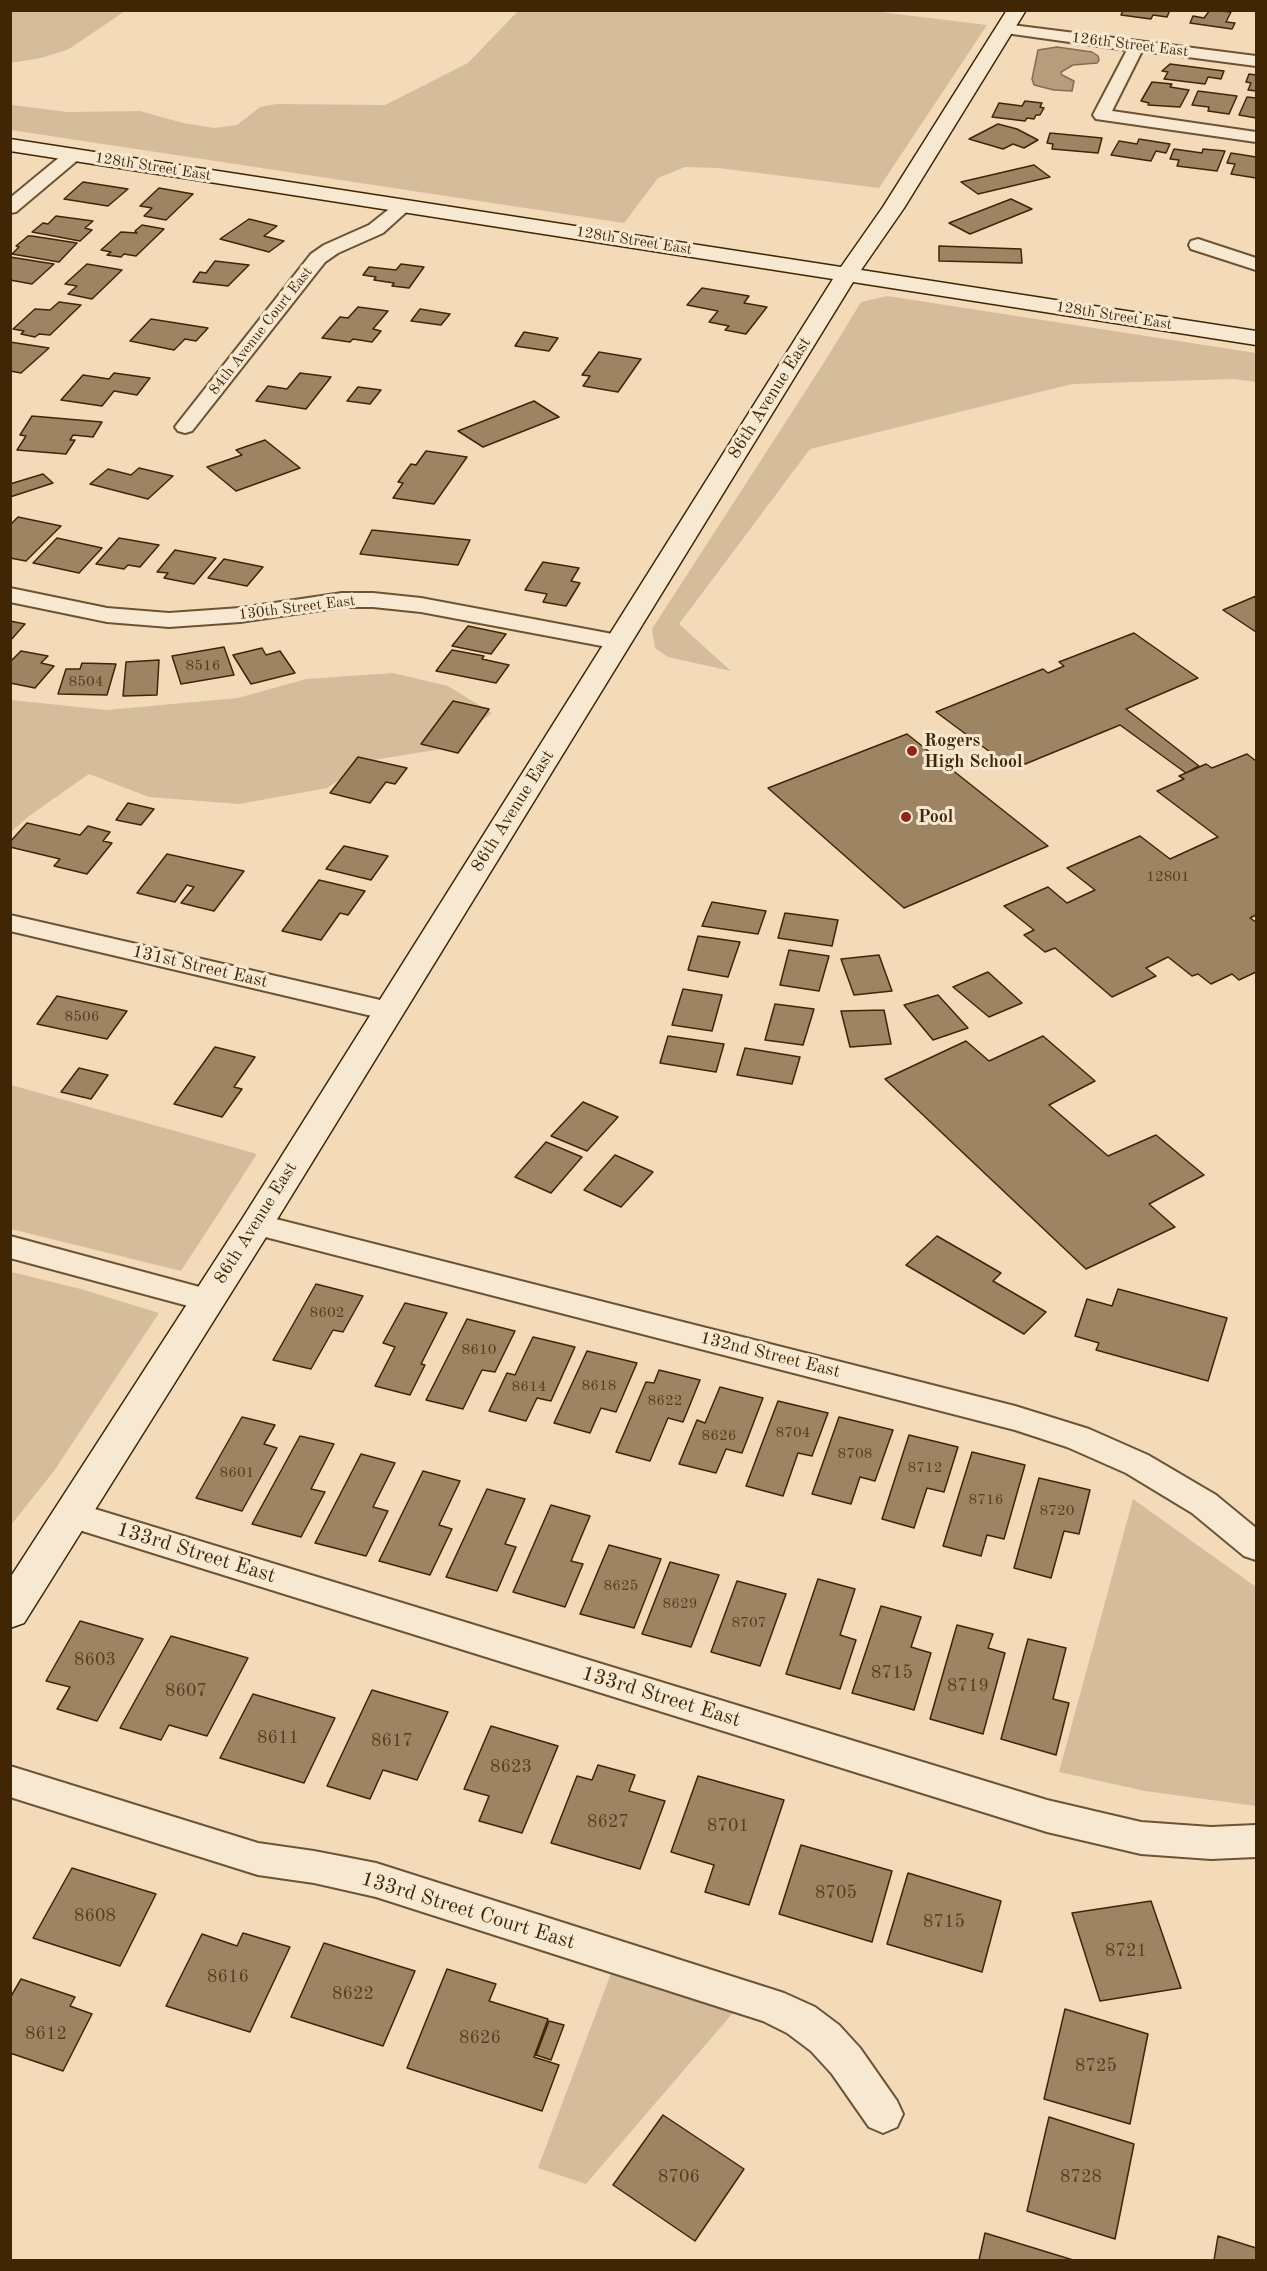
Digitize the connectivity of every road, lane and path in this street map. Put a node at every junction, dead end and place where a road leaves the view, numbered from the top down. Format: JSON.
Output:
{"nodes":[{"id":1,"x":1017,"y":10,"type":"edge"},
{"id":2,"x":1004,"y":29,"type":"junction"},
{"id":3,"x":1137,"y":46,"type":"junction"},
{"id":4,"x":1257,"y":61,"type":"edge"},
{"id":5,"x":1257,"y":137,"type":"edge"},
{"id":6,"x":10,"y":145,"type":"edge"},
{"id":7,"x":73,"y":155,"type":"junction"},
{"id":8,"x":404,"y":206,"type":"junction"},
{"id":9,"x":10,"y":208,"type":"edge"},
{"id":10,"x":1198,"y":245,"type":"dead end"},
{"id":11,"x":1257,"y":264,"type":"edge"},
{"id":12,"x":847,"y":274,"type":"junction"},
{"id":13,"x":1257,"y":338,"type":"edge"},
{"id":14,"x":185,"y":427,"type":"dead end"},
{"id":15,"x":10,"y":595,"type":"edge"},
{"id":16,"x":618,"y":642,"type":"junction"},
{"id":17,"x":10,"y":923,"type":"edge"},
{"id":18,"x":389,"y":1011,"type":"junction"},
{"id":19,"x":256,"y":1225,"type":"junction"},
{"id":20,"x":10,"y":1246,"type":"edge"},
{"id":21,"x":207,"y":1300,"type":"junction"},
{"id":22,"x":72,"y":1515,"type":"junction"},
{"id":23,"x":1257,"y":1548,"type":"edge"},
{"id":24,"x":16,"y":1593,"type":"edge"},
{"id":25,"x":10,"y":1781,"type":"edge"},
{"id":26,"x":1257,"y":1841,"type":"edge"},
{"id":27,"x":883,"y":2114,"type":"dead end"}],
"edges":[{"from":1,"to":2,"type":"street","name":"86th Avenue East"},
{"from":2,"to":3,"type":"street","name":"126th Street East"},
{"from":2,"to":12,"type":"street","name":"86th Avenue East"},
{"from":3,"to":4,"type":"street","name":"126th Street East"},
{"from":3,"to":5,"type":"street"},
{"from":6,"to":7,"type":"street","name":"128th Street East"},
{"from":7,"to":8,"type":"street","name":"128th Street East"},
{"from":7,"to":9,"type":"street"},
{"from":8,"to":12,"type":"street","name":"128th Street East"},
{"from":8,"to":14,"type":"street","name":"84th Avenue Court East"},
{"from":10,"to":11,"type":"street"},
{"from":12,"to":13,"type":"street","name":"128th Street East"},
{"from":12,"to":16,"type":"street","name":"86th Avenue East"},
{"from":15,"to":16,"type":"street","name":"130th Street East"},
{"from":16,"to":18,"type":"street","name":"86th Avenue East"},
{"from":17,"to":18,"type":"street","name":"131st Street East"},
{"from":18,"to":19,"type":"street","name":"86th Avenue East"},
{"from":19,"to":21,"type":"street","name":"86th Avenue East"},
{"from":19,"to":23,"type":"street","name":"132nd Street East"},
{"from":20,"to":21,"type":"street"},
{"from":21,"to":22,"type":"street","name":"86th Avenue East"},
{"from":22,"to":24,"type":"street","name":"86th Avenue East"},
{"from":22,"to":26,"type":"street","name":"133rd Street East"},
{"from":25,"to":27,"type":"street","name":"133rd Street Court East"}]}
